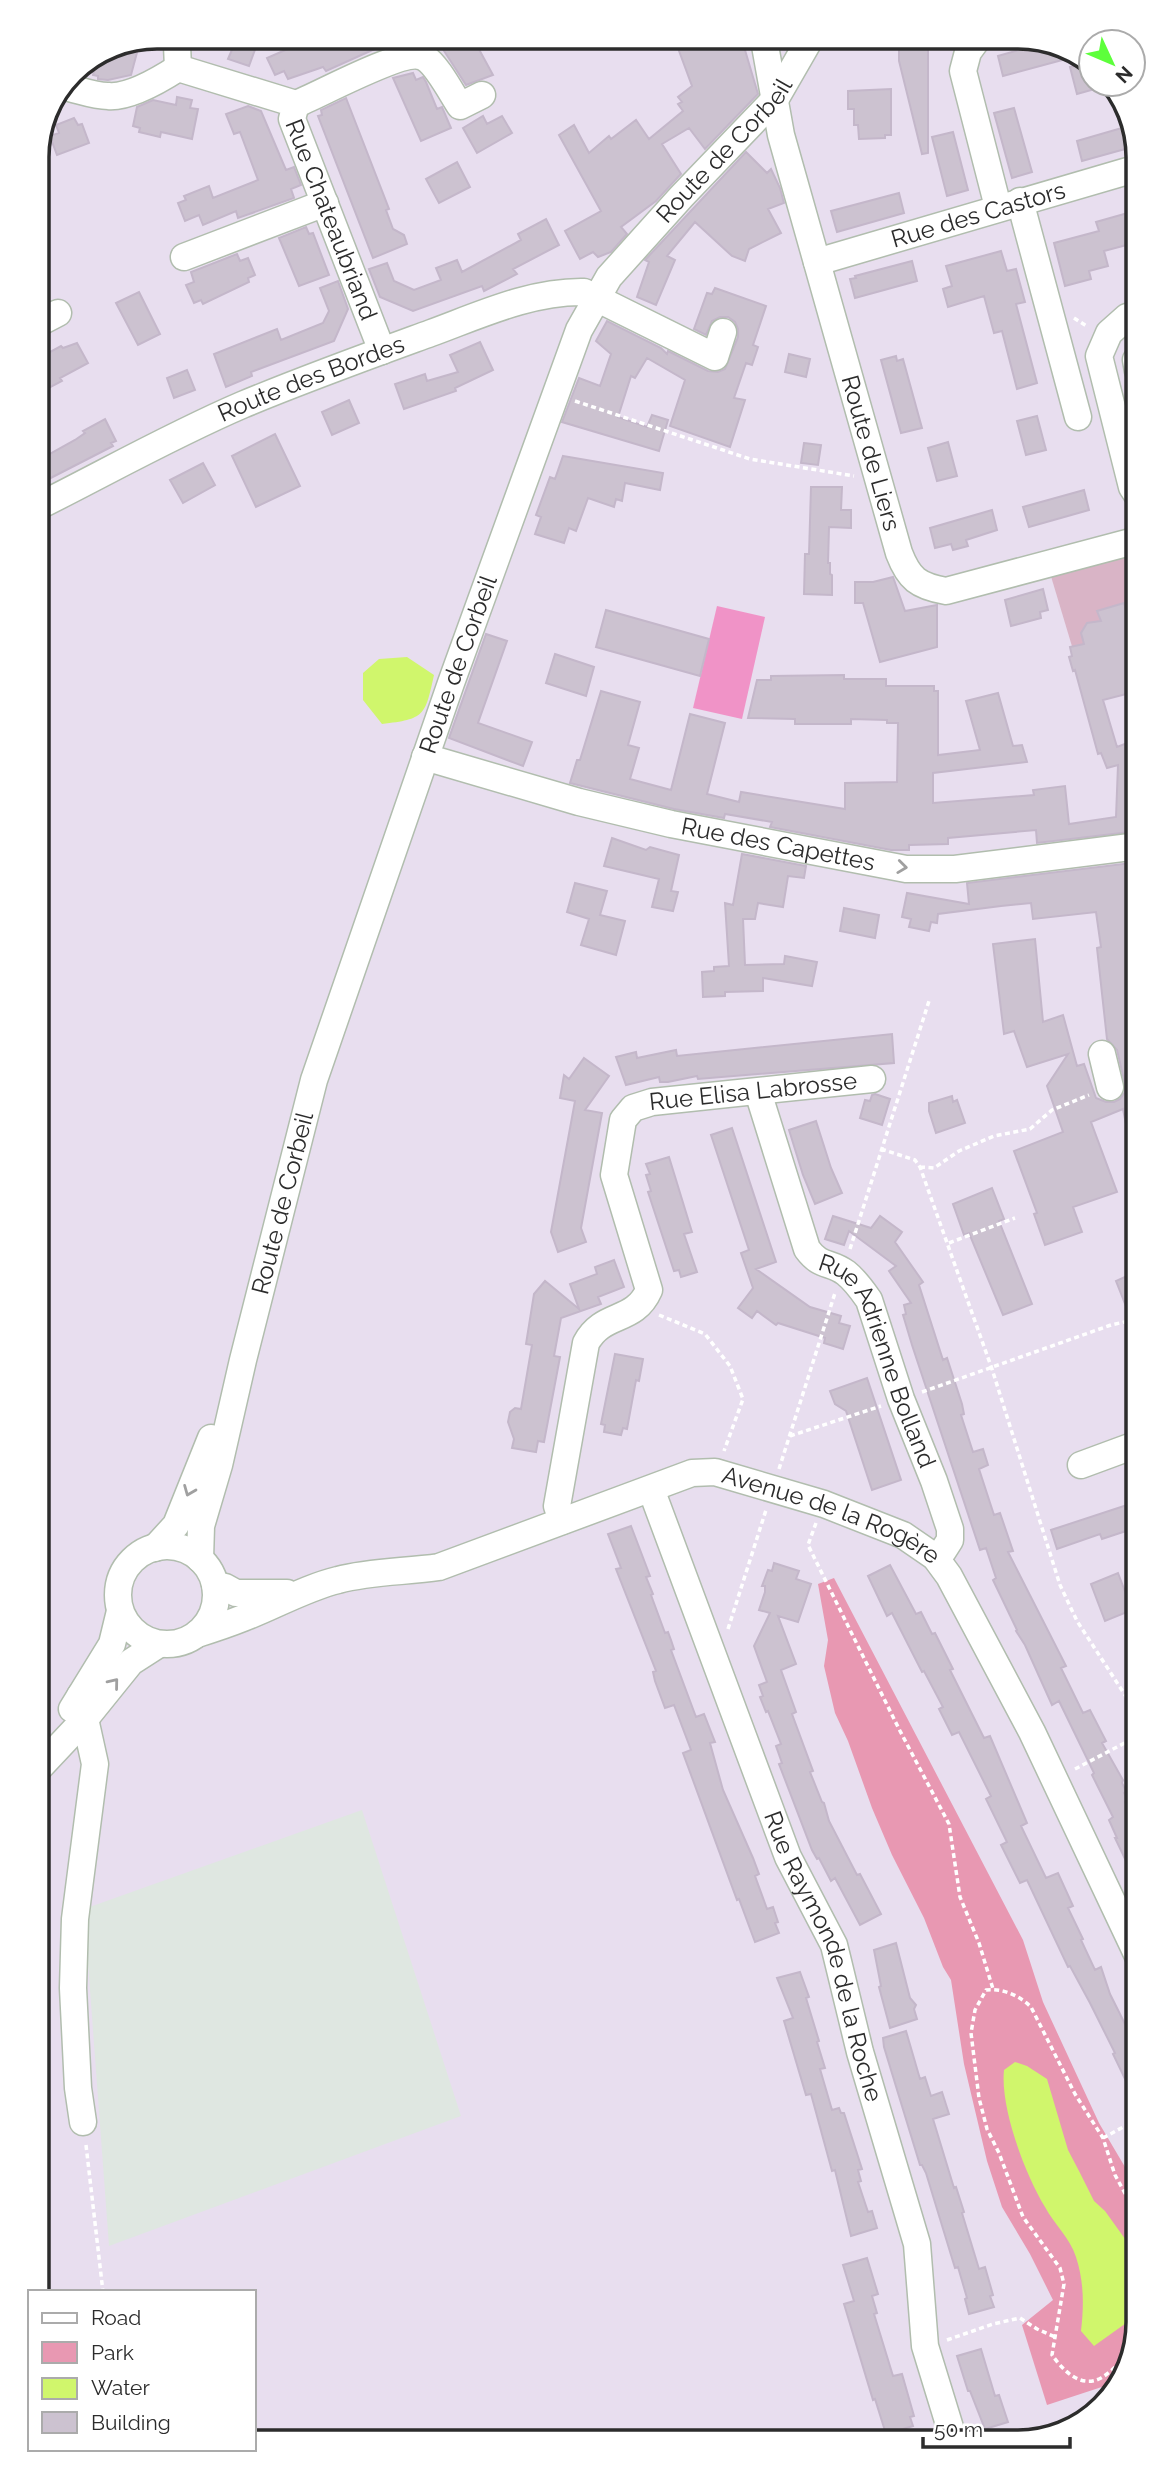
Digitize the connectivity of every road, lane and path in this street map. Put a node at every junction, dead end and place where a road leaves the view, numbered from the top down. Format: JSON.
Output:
{"nodes":[{"id":1,"x":766,"y":49,"type":"edge"},
{"id":2,"x":804,"y":49,"type":"edge"},
{"id":3,"x":970,"y":49,"type":"edge"},
{"id":4,"x":391,"y":51,"type":"edge"},
{"id":5,"x":178,"y":57,"type":"edge"},
{"id":6,"x":73,"y":89,"type":"edge"},
{"id":7,"x":482,"y":95,"type":"dead end"},
{"id":8,"x":776,"y":98,"type":"junction"},
{"id":9,"x":296,"y":104,"type":"junction"},
{"id":10,"x":1126,"y":171,"type":"edge"},
{"id":11,"x":324,"y":203,"type":"junction"},
{"id":12,"x":1009,"y":204,"type":"junction"},
{"id":13,"x":184,"y":257,"type":"dead end"},
{"id":14,"x":817,"y":262,"type":"junction"},
{"id":15,"x":597,"y":298,"type":"junction"},
{"id":16,"x":1126,"y":318,"type":"edge"},
{"id":17,"x":723,"y":332,"type":"dead end"},
{"id":18,"x":382,"y":351,"type":"junction"},
{"id":19,"x":556,"y":394,"type":"junction"},
{"id":20,"x":1078,"y":417,"type":"dead end"},
{"id":21,"x":1126,"y":463,"type":"edge"},
{"id":22,"x":877,"y":476,"type":"junction"},
{"id":23,"x":49,"y":501,"type":"edge"},
{"id":24,"x":1126,"y":543,"type":"edge"},
{"id":25,"x":425,"y":757,"type":"junction"},
{"id":26,"x":1126,"y":848,"type":"edge"},
{"id":27,"x":929,"y":1001,"type":"dead end"},
{"id":28,"x":1102,"y":1054,"type":"dead end"},
{"id":29,"x":872,"y":1079,"type":"dead end"},
{"id":30,"x":1110,"y":1087,"type":"joint"},
{"id":31,"x":758,"y":1092,"type":"junction"},
{"id":32,"x":881,"y":1149,"type":"junction"},
{"id":33,"x":920,"y":1167,"type":"junction"},
{"id":34,"x":1015,"y":1219,"type":"dead end"},
{"id":35,"x":949,"y":1243,"type":"junction"},
{"id":36,"x":844,"y":1271,"type":"junction"},
{"id":37,"x":638,"y":1307,"type":"junction"},
{"id":38,"x":1126,"y":1322,"type":"edge"},
{"id":39,"x":243,"y":1360,"type":"junction"},
{"id":40,"x":992,"y":1369,"type":"junction"},
{"id":41,"x":1126,"y":1448,"type":"edge"},
{"id":42,"x":1081,"y":1465,"type":"dead end"},
{"id":43,"x":715,"y":1472,"type":"junction"},
{"id":44,"x":651,"y":1489,"type":"junction"},
{"id":45,"x":772,"y":1490,"type":"junction"},
{"id":46,"x":824,"y":1504,"type":"junction"},
{"id":47,"x":562,"y":1521,"type":"junction"},
{"id":48,"x":155,"y":1548,"type":"junction"},
{"id":49,"x":935,"y":1557,"type":"junction"},
{"id":50,"x":200,"y":1559,"type":"junction"},
{"id":51,"x":215,"y":1585,"type":"junction"},
{"id":52,"x":299,"y":1593,"type":"junction"},
{"id":53,"x":120,"y":1611,"type":"junction"},
{"id":54,"x":198,"y":1634,"type":"junction"},
{"id":55,"x":159,"y":1644,"type":"junction"},
{"id":56,"x":713,"y":1653,"type":"junction"},
{"id":57,"x":1126,"y":1697,"type":"edge"},
{"id":58,"x":83,"y":1708,"type":"junction"},
{"id":59,"x":1126,"y":1742,"type":"edge"},
{"id":60,"x":49,"y":1752,"type":"edge"},
{"id":61,"x":1054,"y":1780,"type":"junction"},
{"id":62,"x":1126,"y":1931,"type":"edge"},
{"id":63,"x":993,"y":1989,"type":"junction"},
{"id":64,"x":83,"y":2122,"type":"joint"},
{"id":65,"x":1126,"y":2126,"type":"edge"},
{"id":66,"x":1103,"y":2138,"type":"junction"},
{"id":67,"x":1126,"y":2195,"type":"edge"},
{"id":68,"x":103,"y":2290,"type":"edge"},
{"id":69,"x":1055,"y":2337,"type":"junction"},
{"id":70,"x":925,"y":2346,"type":"junction"},
{"id":71,"x":1117,"y":2365,"type":"edge"},
{"id":72,"x":951,"y":2430,"type":"edge"}],
"edges":[{"from":1,"to":8,"type":"street","name":"Route de Liers"},
{"from":2,"to":8,"type":"street","name":"Route de Corbeil"},
{"from":3,"to":12,"type":"street"},
{"from":4,"to":7,"type":"street"},
{"from":4,"to":9,"type":"street"},
{"from":5,"to":6,"type":"street"},
{"from":5,"to":9,"type":"street","name":"Rue Chateaubriand"},
{"from":8,"to":14,"type":"street","name":"Route de Liers"},
{"from":8,"to":15,"type":"street","name":"Route de Corbeil"},
{"from":9,"to":11,"type":"street","name":"Rue Chateaubriand"},
{"from":10,"to":12,"type":"street","name":"Rue des Castors"},
{"from":11,"to":13,"type":"street"},
{"from":11,"to":18,"type":"street","name":"Rue Chateaubriand"},
{"from":12,"to":14,"type":"street","name":"Rue des Castors"},
{"from":12,"to":20,"type":"street"},
{"from":14,"to":22,"type":"street","name":"Route de Liers"},
{"from":15,"to":17,"type":"street","name":"Route des Bordes"},
{"from":15,"to":18,"type":"street","name":"Route des Bordes"},
{"from":15,"to":19,"type":"street","name":"Route de Corbeil"},
{"from":16,"to":21,"type":"street"},
{"from":18,"to":23,"type":"street","name":"Route des Bordes"},
{"from":19,"to":22,"type":"path"},
{"from":19,"to":25,"type":"street","name":"Route de Corbeil"},
{"from":22,"to":24,"type":"street","name":"Route de Liers"},
{"from":25,"to":26,"type":"street","name":"Rue des Capettes","one_way":true},
{"from":25,"to":39,"type":"street","name":"Route de Corbeil"},
{"from":27,"to":32,"type":"path"},
{"from":28,"to":30,"type":"street"},
{"from":29,"to":31,"type":"street","name":"Rue Elisa Labrosse"},
{"from":30,"to":33,"type":"path"},
{"from":31,"to":36,"type":"street","name":"Rue Adrienne Bolland"},
{"from":31,"to":37,"type":"street","name":"Rue Elisa Labrosse"},
{"from":32,"to":33,"type":"path"},
{"from":32,"to":36,"type":"path"},
{"from":33,"to":35,"type":"path"},
{"from":34,"to":35,"type":"path"},
{"from":35,"to":40,"type":"path"},
{"from":36,"to":45,"type":"path"},
{"from":36,"to":49,"type":"street","name":"Rue Adrienne Bolland"},
{"from":37,"to":43,"type":"path"},
{"from":37,"to":47,"type":"street"},
{"from":38,"to":40,"type":"path"},
{"from":39,"to":48,"type":"street","name":"Route de Corbeil","one_way":true},
{"from":39,"to":50,"type":"street","name":"Route de Corbeil"},
{"from":40,"to":57,"type":"path"},
{"from":41,"to":42,"type":"street"},
{"from":43,"to":44,"type":"street","name":"Avenue de la Rogère"},
{"from":43,"to":45,"type":"street","name":"Avenue de la Rogère"},
{"from":44,"to":47,"type":"street","name":"Avenue de la Rogère"},
{"from":44,"to":56,"type":"street","name":"Rue Raymonde de la Roche"},
{"from":45,"to":46,"type":"street","name":"Avenue de la Rogère"},
{"from":45,"to":56,"type":"path"},
{"from":46,"to":49,"type":"street","name":"Avenue de la Rogère"},
{"from":46,"to":63,"type":"path"},
{"from":47,"to":52,"type":"street","name":"Avenue de la Rogère"},
{"from":48,"to":50,"type":"street"},
{"from":48,"to":53,"type":"street"},
{"from":49,"to":61,"type":"street","name":"Avenue de la Rogère"},
{"from":50,"to":51,"type":"street"},
{"from":51,"to":52,"type":"street","name":"Avenue de la Rogère"},
{"from":51,"to":54,"type":"street"},
{"from":52,"to":54,"type":"street","name":"Avenue de la Rogère"},
{"from":53,"to":55,"type":"street"},
{"from":53,"to":58,"type":"street"},
{"from":54,"to":55,"type":"street"},
{"from":58,"to":55,"type":"street","one_way":true},
{"from":56,"to":70,"type":"street","name":"Rue Raymonde de la Roche"},
{"from":58,"to":60,"type":"street"},
{"from":58,"to":64,"type":"street"},
{"from":59,"to":61,"type":"path"},
{"from":61,"to":62,"type":"street","name":"Avenue de la Rogère"},
{"from":63,"to":66,"type":"path"},
{"from":63,"to":69,"type":"path"},
{"from":64,"to":68,"type":"path"},
{"from":65,"to":66,"type":"path"},
{"from":66,"to":67,"type":"path"},
{"from":69,"to":70,"type":"path"},
{"from":69,"to":71,"type":"path"},
{"from":70,"to":72,"type":"street","name":"Rue Raymonde de la Roche"}]}
